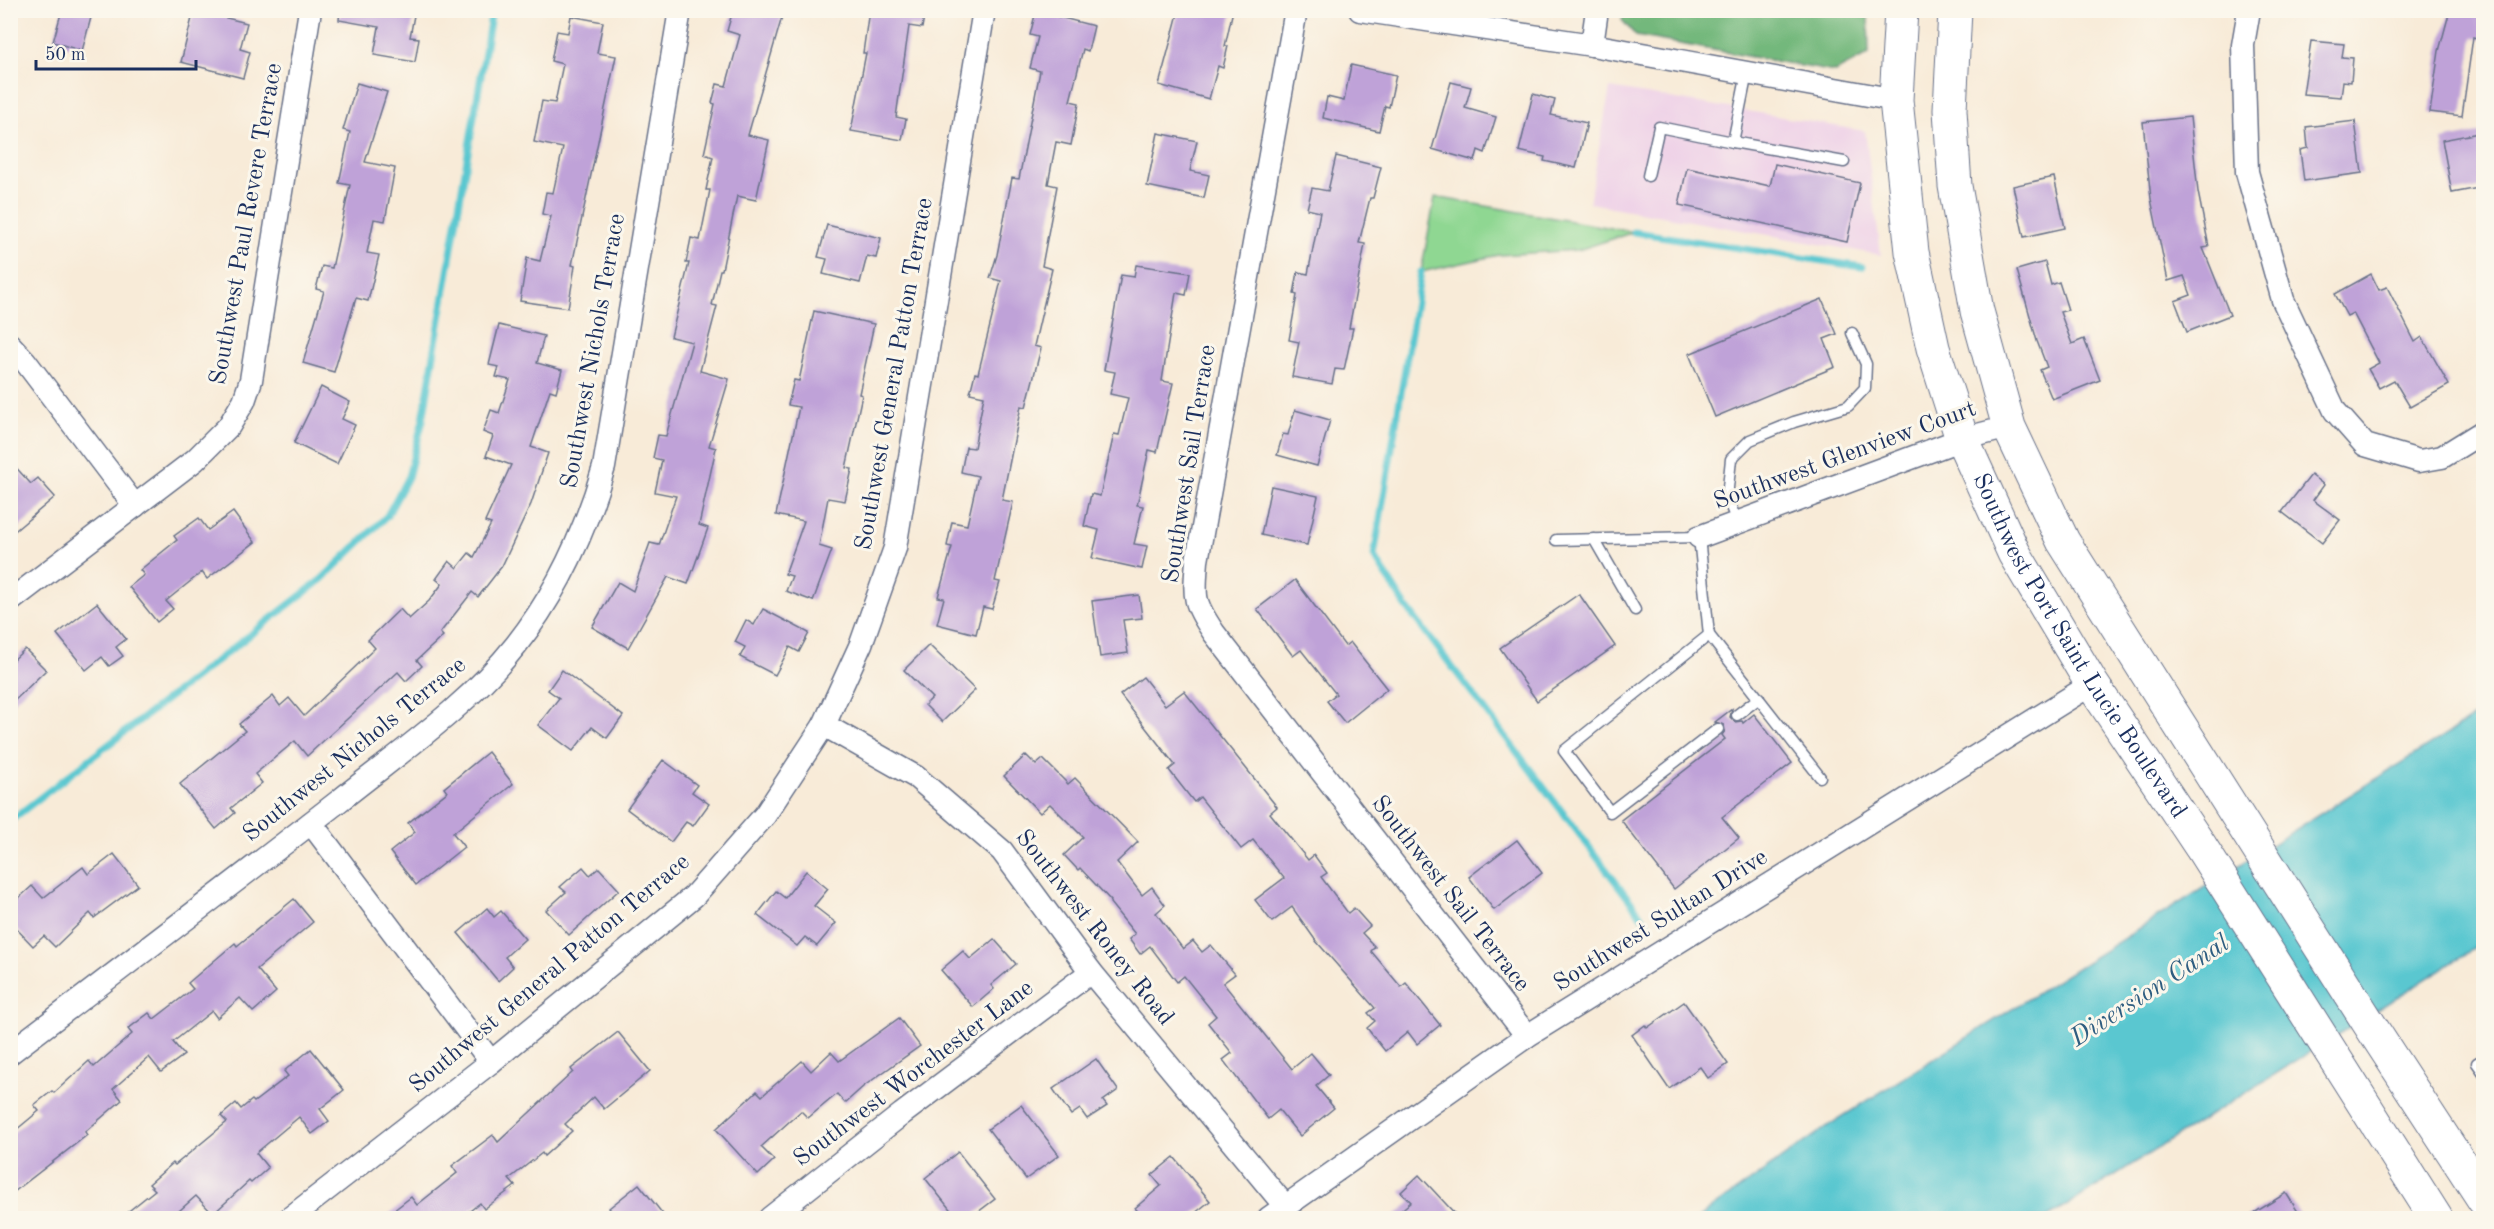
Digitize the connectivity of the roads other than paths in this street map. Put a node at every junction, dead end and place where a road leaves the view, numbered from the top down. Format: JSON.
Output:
{"nodes":[{"id":1,"x":310,"y":10,"type":"edge"},
{"id":2,"x":680,"y":10,"type":"edge"},
{"id":3,"x":984,"y":10,"type":"edge"},
{"id":4,"x":1296,"y":10,"type":"edge"},
{"id":5,"x":1360,"y":10,"type":"edge"},
{"id":6,"x":1597,"y":10,"type":"edge"},
{"id":7,"x":1901,"y":10,"type":"edge"},
{"id":8,"x":1955,"y":10,"type":"edge"},
{"id":9,"x":2249,"y":10,"type":"edge"},
{"id":10,"x":1592,"y":45,"type":"junction"},
{"id":11,"x":1747,"y":73,"type":"junction"},
{"id":12,"x":1896,"y":100,"type":"junction"},
{"id":13,"x":1733,"y":142,"type":"junction"},
{"id":14,"x":1844,"y":162,"type":"dead end"},
{"id":15,"x":1648,"y":176,"type":"dead end"},
{"id":16,"x":1852,"y":333,"type":"dead end"},
{"id":17,"x":10,"y":345,"type":"edge"},
{"id":18,"x":2009,"y":427,"type":"junction"},
{"id":19,"x":2484,"y":431,"type":"edge"},
{"id":20,"x":1962,"y":439,"type":"junction"},
{"id":21,"x":135,"y":506,"type":"junction"},
{"id":22,"x":1737,"y":522,"type":"junction"},
{"id":23,"x":1699,"y":537,"type":"junction"},
{"id":24,"x":1594,"y":539,"type":"junction"},
{"id":25,"x":1556,"y":540,"type":"dead end"},
{"id":26,"x":10,"y":602,"type":"edge"},
{"id":27,"x":1635,"y":610,"type":"dead end"},
{"id":28,"x":1709,"y":635,"type":"junction"},
{"id":29,"x":2092,"y":684,"type":"junction"},
{"id":30,"x":1759,"y":698,"type":"junction"},
{"id":31,"x":1737,"y":715,"type":"dead end"},
{"id":32,"x":824,"y":725,"type":"junction"},
{"id":33,"x":1718,"y":729,"type":"dead end"},
{"id":34,"x":1820,"y":777,"type":"dead end"},
{"id":35,"x":310,"y":823,"type":"junction"},
{"id":36,"x":1091,"y":972,"type":"junction"},
{"id":37,"x":1527,"y":1036,"type":"junction"},
{"id":38,"x":10,"y":1053,"type":"edge"},
{"id":39,"x":2484,"y":1059,"type":"edge"},
{"id":40,"x":491,"y":1062,"type":"junction"},
{"id":41,"x":2484,"y":1073,"type":"edge"},
{"id":42,"x":2480,"y":1186,"type":"edge"},
{"id":43,"x":1277,"y":1212,"type":"edge"},
{"id":44,"x":290,"y":1218,"type":"edge"},
{"id":45,"x":770,"y":1218,"type":"edge"},
{"id":46,"x":2436,"y":1218,"type":"edge"}],
"edges":[{"from":1,"to":21,"type":"street","name":"Southwest Paul Revere Terrace"},
{"from":2,"to":35,"type":"street","name":"Southwest Nichols Terrace"},
{"from":3,"to":32,"type":"street","name":"Southwest General Patton Terrace"},
{"from":4,"to":37,"type":"street","name":"Southwest Sail Terrace"},
{"from":5,"to":10,"type":"street"},
{"from":6,"to":10,"type":"street"},
{"from":7,"to":12,"type":"main road","name":"Southwest Port Saint Lucie Boulevard"},
{"from":8,"to":18,"type":"main road","name":"Southwest Port Saint Lucie Boulevard"},
{"from":9,"to":19,"type":"street"},
{"from":10,"to":11,"type":"street"},
{"from":11,"to":12,"type":"street"},
{"from":11,"to":13,"type":"lane"},
{"from":12,"to":20,"type":"main road","name":"Southwest Port Saint Lucie Boulevard"},
{"from":13,"to":14,"type":"lane"},
{"from":13,"to":15,"type":"lane"},
{"from":16,"to":22,"type":"lane"},
{"from":17,"to":21,"type":"street"},
{"from":18,"to":20,"type":"street","name":"Southwest Glenview Court"},
{"from":18,"to":42,"type":"main road","name":"Southwest Port Saint Lucie Boulevard"},
{"from":20,"to":22,"type":"street","name":"Southwest Glenview Court"},
{"from":20,"to":29,"type":"main road","name":"Southwest Port Saint Lucie Boulevard"},
{"from":21,"to":26,"type":"street","name":"Southwest Paul Revere Terrace"},
{"from":22,"to":23,"type":"street","name":"Southwest Glenview Court"},
{"from":23,"to":24,"type":"lane"},
{"from":23,"to":28,"type":"lane"},
{"from":24,"to":25,"type":"lane"},
{"from":24,"to":27,"type":"lane"},
{"from":28,"to":30,"type":"lane"},
{"from":28,"to":33,"type":"lane"},
{"from":29,"to":37,"type":"street","name":"Southwest Sultan Drive"},
{"from":29,"to":46,"type":"main road","name":"Southwest Port Saint Lucie Boulevard"},
{"from":30,"to":31,"type":"lane"},
{"from":30,"to":34,"type":"lane"},
{"from":32,"to":36,"type":"street","name":"Southwest Roney Road"},
{"from":32,"to":40,"type":"street","name":"Southwest General Patton Terrace"},
{"from":35,"to":38,"type":"street","name":"Southwest Nichols Terrace"},
{"from":35,"to":40,"type":"street"},
{"from":36,"to":43,"type":"street","name":"Southwest Roney Road"},
{"from":36,"to":45,"type":"street","name":"Southwest Worchester Lane"},
{"from":37,"to":43,"type":"street","name":"Southwest Sultan Drive"},
{"from":39,"to":41,"type":"lane"},
{"from":40,"to":44,"type":"street","name":"Southwest General Patton Terrace"}]}
